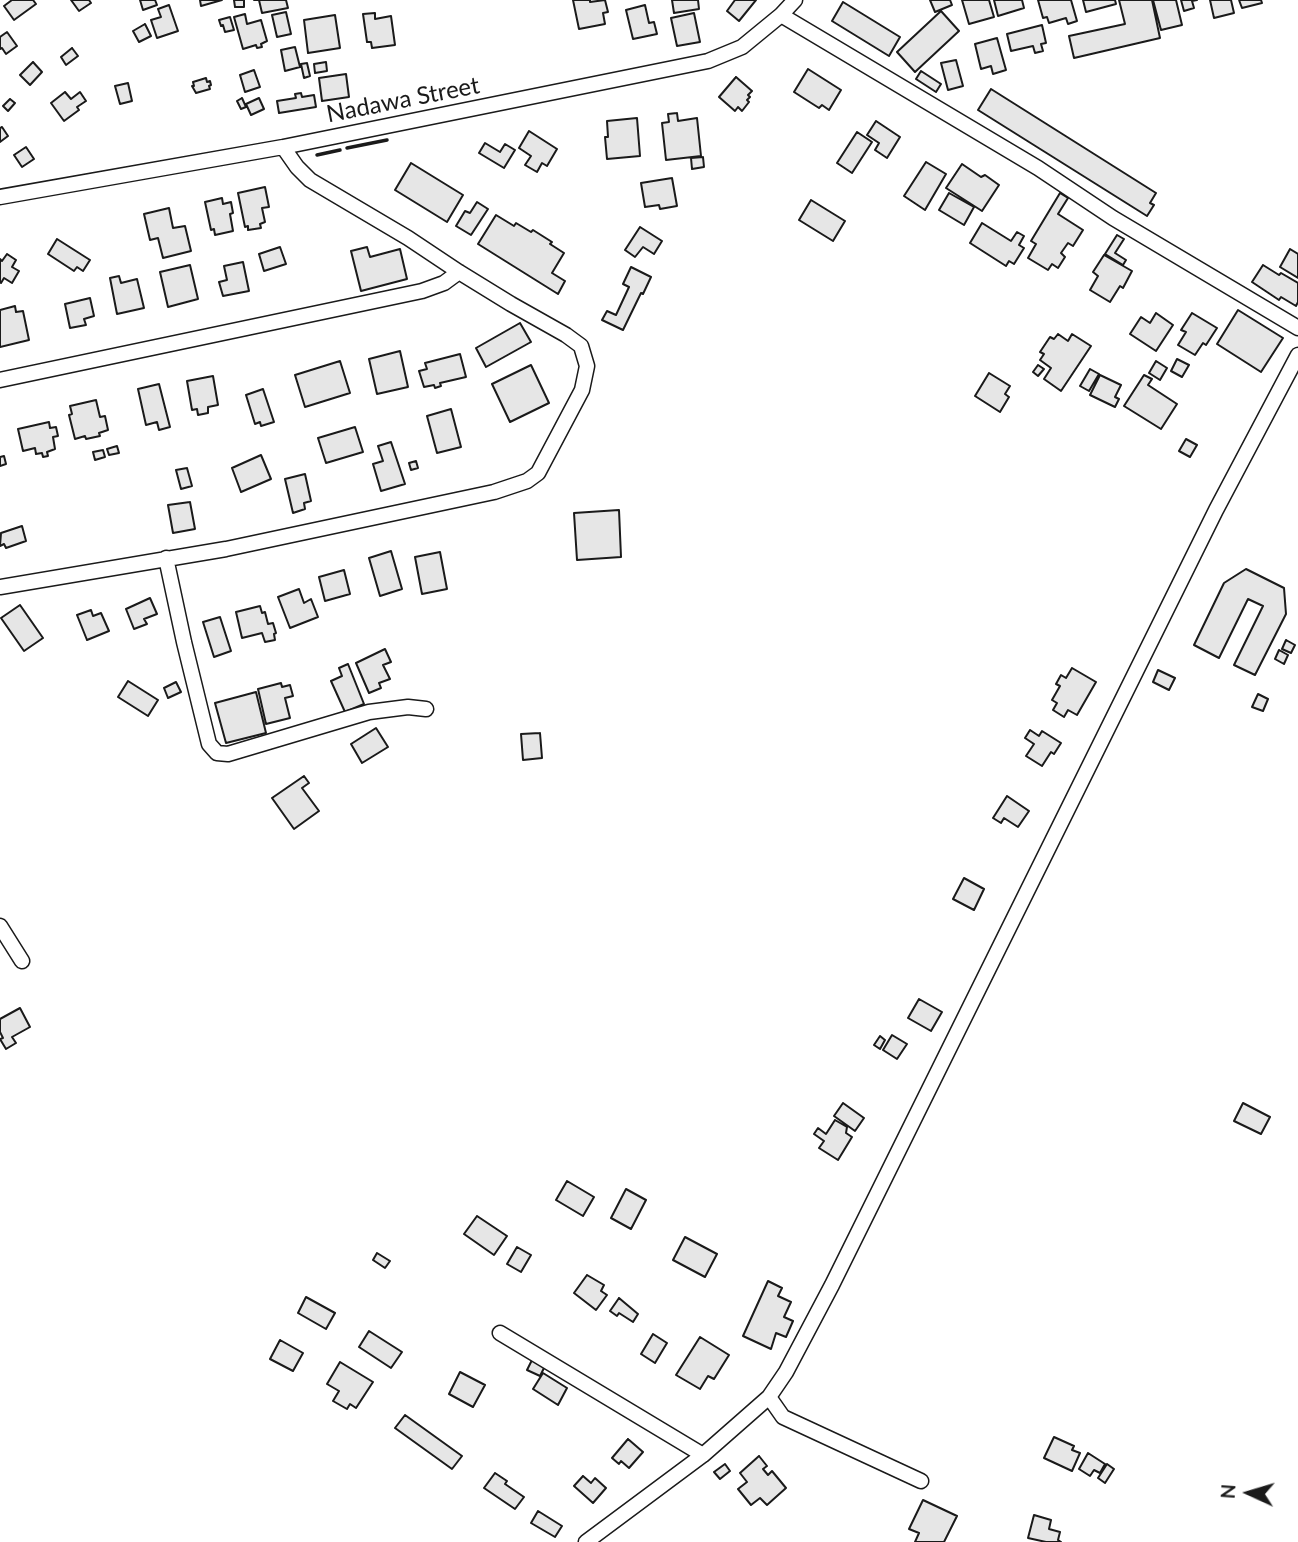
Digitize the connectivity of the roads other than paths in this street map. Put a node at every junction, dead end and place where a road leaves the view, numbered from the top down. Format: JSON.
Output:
{"nodes":[{"id":1,"x":795,"y":0,"type":"edge"},
{"id":2,"x":781,"y":15,"type":"junction"},
{"id":3,"x":283,"y":147,"type":"junction"},
{"id":4,"x":0,"y":197,"type":"edge"},
{"id":5,"x":459,"y":272,"type":"junction"},
{"id":6,"x":1298,"y":328,"type":"edge"},
{"id":7,"x":1298,"y":355,"type":"edge"},
{"id":8,"x":0,"y":380,"type":"edge"},
{"id":9,"x":166,"y":558,"type":"junction"},
{"id":10,"x":0,"y":587,"type":"edge"},
{"id":11,"x":426,"y":709,"type":"dead end"},
{"id":12,"x":0,"y":926,"type":"edge"},
{"id":13,"x":22,"y":961,"type":"dead end"},
{"id":14,"x":500,"y":1333,"type":"dead end"},
{"id":15,"x":769,"y":1396,"type":"junction"},
{"id":16,"x":703,"y":1455,"type":"junction"},
{"id":17,"x":921,"y":1481,"type":"dead end"},
{"id":18,"x":586,"y":1542,"type":"edge"}],
"edges":[{"from":1,"to":2,"type":"street","name":"Nadawa Street"},
{"from":2,"to":3,"type":"street","name":"Nadawa Street"},
{"from":2,"to":6,"type":"street"},
{"from":3,"to":4,"type":"street","name":"Nadawa Street"},
{"from":3,"to":5,"type":"street"},
{"from":5,"to":8,"type":"street"},
{"from":5,"to":9,"type":"street"},
{"from":7,"to":15,"type":"street"},
{"from":9,"to":10,"type":"street"},
{"from":9,"to":11,"type":"street"},
{"from":12,"to":13,"type":"street"},
{"from":14,"to":16,"type":"street"},
{"from":15,"to":16,"type":"street"},
{"from":15,"to":17,"type":"street"},
{"from":16,"to":18,"type":"street"}]}
